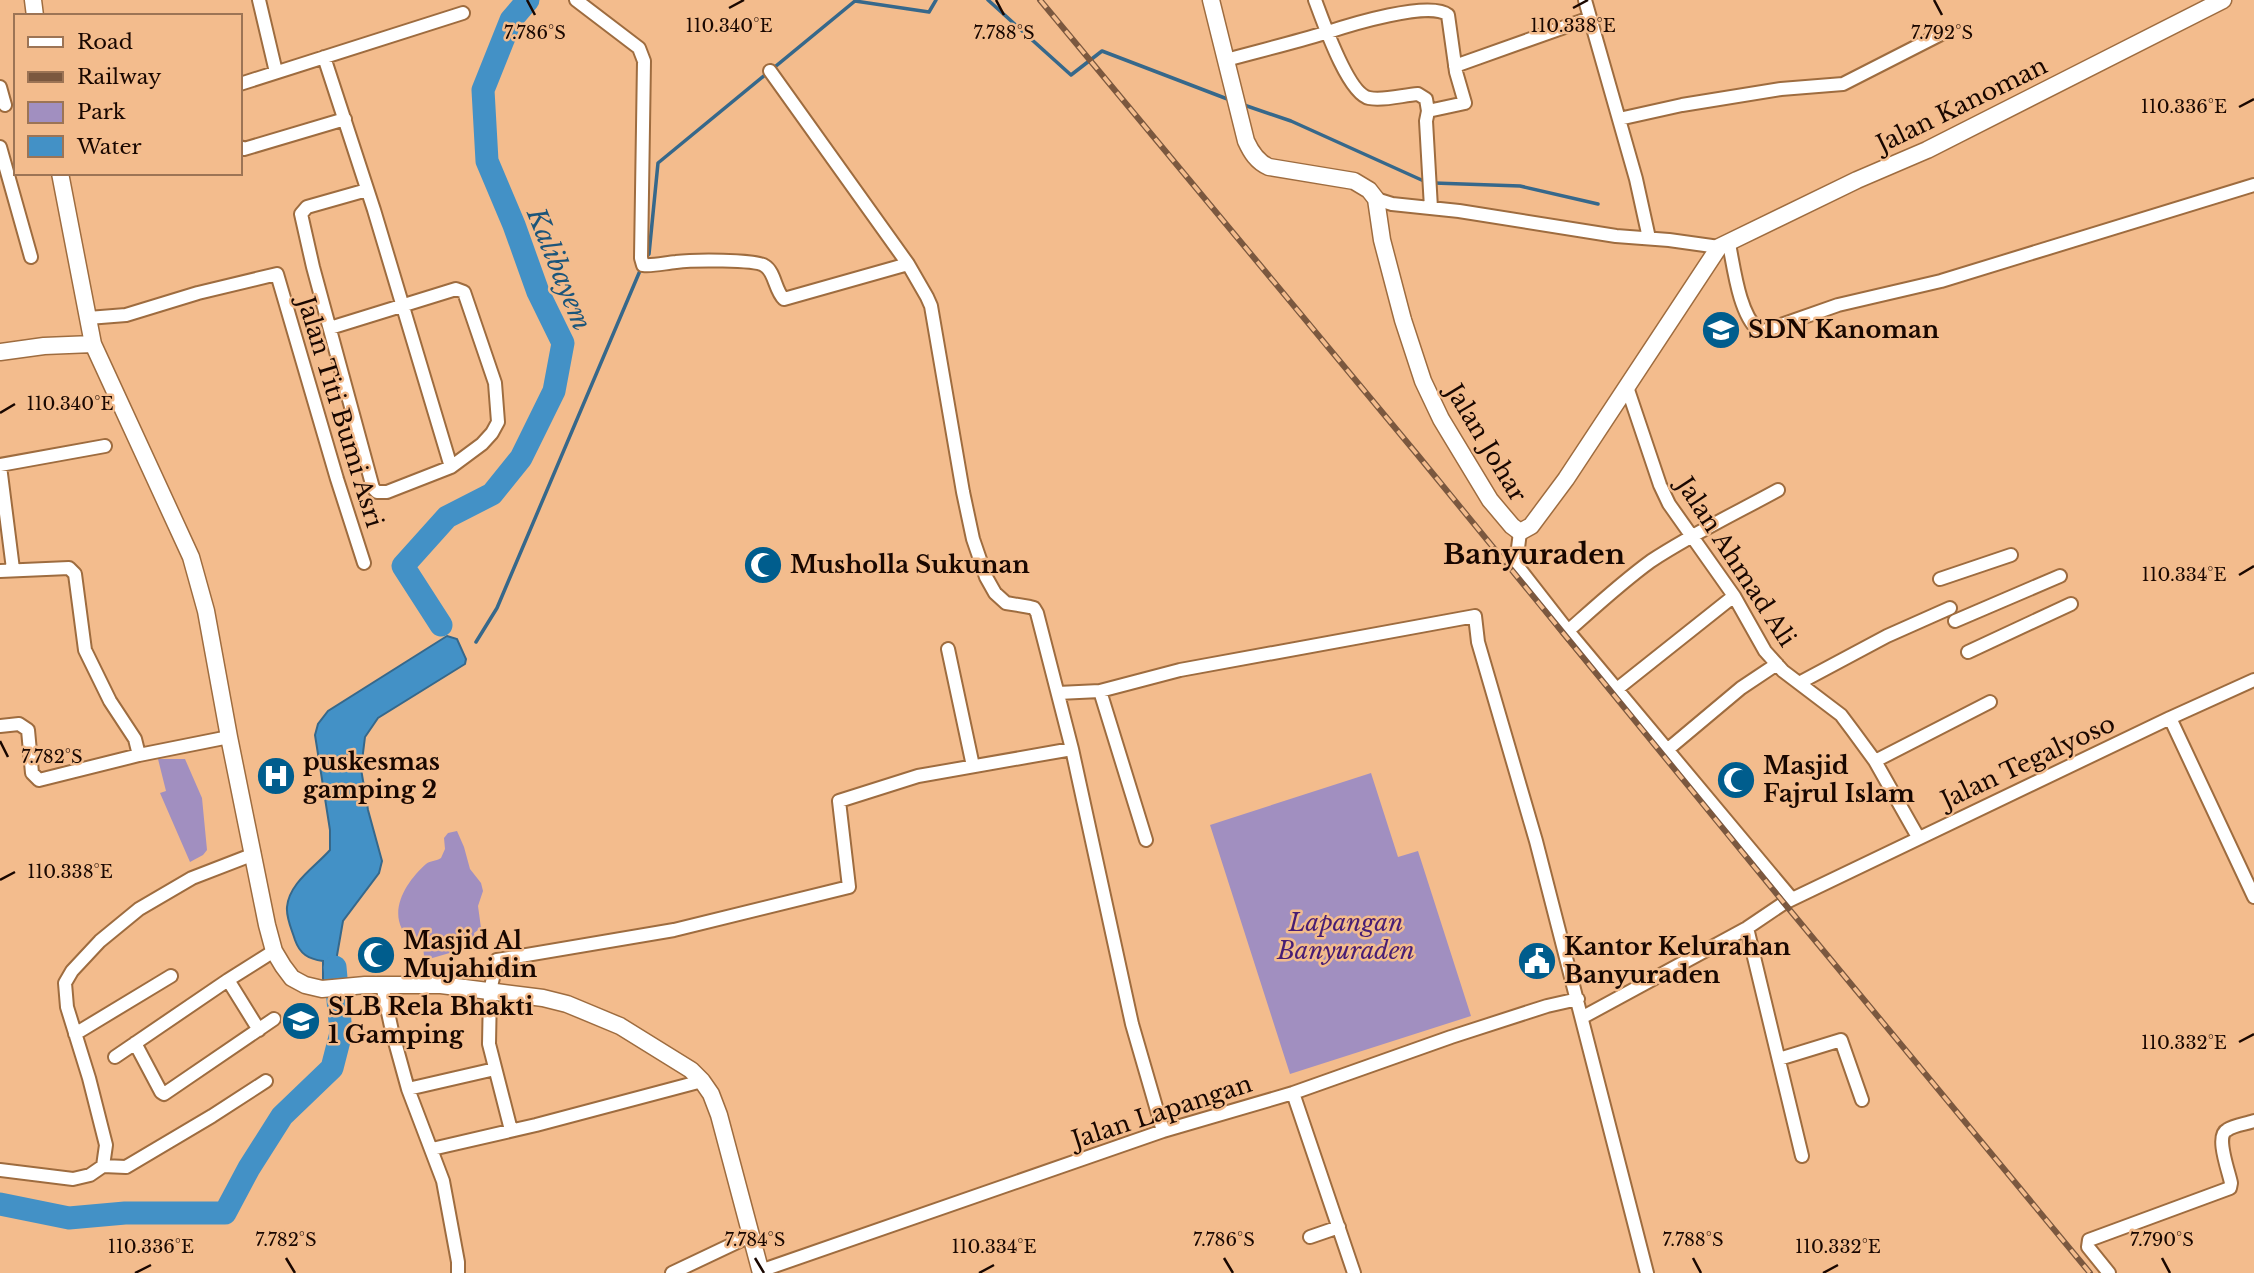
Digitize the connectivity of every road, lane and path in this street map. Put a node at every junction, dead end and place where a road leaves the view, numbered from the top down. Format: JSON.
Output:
{"nodes":[{"id":1,"x":259,"y":0,"type":"edge"},
{"id":2,"x":576,"y":0,"type":"edge"},
{"id":3,"x":1211,"y":0,"type":"edge"},
{"id":4,"x":1315,"y":0,"type":"edge"},
{"id":5,"x":1585,"y":0,"type":"edge"},
{"id":6,"x":2223,"y":0,"type":"edge"},
{"id":7,"x":1416,"y":3,"type":"edge"},
{"id":8,"x":463,"y":13,"type":"dead end"},
{"id":9,"x":1590,"y":18,"type":"junction"},
{"id":10,"x":1328,"y":32,"type":"junction"},
{"id":11,"x":1943,"y":33,"type":"dead end"},
{"id":12,"x":324,"y":57,"type":"junction"},
{"id":13,"x":1226,"y":60,"type":"junction"},
{"id":14,"x":1455,"y":66,"type":"junction"},
{"id":15,"x":770,"y":71,"type":"dead end"},
{"id":16,"x":276,"y":72,"type":"junction"},
{"id":17,"x":242,"y":83,"type":"edge"},
{"id":18,"x":0,"y":87,"type":"edge"},
{"id":19,"x":7,"y":105,"type":"edge"},
{"id":20,"x":1427,"y":111,"type":"junction"},
{"id":21,"x":1619,"y":119,"type":"junction"},
{"id":22,"x":345,"y":120,"type":"junction"},
{"id":23,"x":0,"y":147,"type":"edge"},
{"id":24,"x":242,"y":148,"type":"edge"},
{"id":25,"x":60,"y":175,"type":"edge"},
{"id":26,"x":2254,"y":185,"type":"edge"},
{"id":27,"x":367,"y":190,"type":"junction"},
{"id":28,"x":1376,"y":199,"type":"junction"},
{"id":29,"x":1431,"y":208,"type":"junction"},
{"id":30,"x":1649,"y":238,"type":"junction"},
{"id":31,"x":1724,"y":245,"type":"junction"},
{"id":32,"x":32,"y":257,"type":"dead end"},
{"id":33,"x":908,"y":264,"type":"junction"},
{"id":34,"x":402,"y":306,"type":"junction"},
{"id":35,"x":88,"y":318,"type":"junction"},
{"id":36,"x":330,"y":328,"type":"junction"},
{"id":37,"x":93,"y":344,"type":"junction"},
{"id":38,"x":0,"y":352,"type":"edge"},
{"id":39,"x":1627,"y":387,"type":"junction"},
{"id":40,"x":106,"y":446,"type":"dead end"},
{"id":41,"x":0,"y":466,"type":"edge"},
{"id":42,"x":451,"y":467,"type":"junction"},
{"id":43,"x":1779,"y":490,"type":"dead end"},
{"id":44,"x":1520,"y":532,"type":"junction"},
{"id":45,"x":1692,"y":536,"type":"junction"},
{"id":46,"x":2011,"y":555,"type":"dead end"},
{"id":47,"x":364,"y":563,"type":"dead end"},
{"id":48,"x":7,"y":570,"type":"edge"},
{"id":49,"x":2060,"y":576,"type":"dead end"},
{"id":50,"x":1940,"y":579,"type":"dead end"},
{"id":51,"x":1734,"y":596,"type":"junction"},
{"id":52,"x":2071,"y":604,"type":"dead end"},
{"id":53,"x":1950,"y":608,"type":"dead end"},
{"id":54,"x":1955,"y":621,"type":"dead end"},
{"id":55,"x":1568,"y":631,"type":"junction"},
{"id":56,"x":948,"y":649,"type":"dead end"},
{"id":57,"x":1968,"y":652,"type":"dead end"},
{"id":58,"x":1777,"y":664,"type":"junction"},
{"id":59,"x":2254,"y":680,"type":"edge"},
{"id":60,"x":1799,"y":683,"type":"junction"},
{"id":61,"x":1617,"y":689,"type":"junction"},
{"id":62,"x":1100,"y":691,"type":"junction"},
{"id":63,"x":1059,"y":694,"type":"junction"},
{"id":64,"x":1990,"y":702,"type":"dead end"},
{"id":65,"x":2169,"y":718,"type":"junction"},
{"id":66,"x":0,"y":726,"type":"edge"},
{"id":67,"x":229,"y":737,"type":"junction"},
{"id":68,"x":1072,"y":749,"type":"junction"},
{"id":69,"x":1667,"y":750,"type":"junction"},
{"id":70,"x":139,"y":755,"type":"junction"},
{"id":71,"x":1875,"y":761,"type":"junction"},
{"id":72,"x":973,"y":766,"type":"junction"},
{"id":73,"x":1918,"y":837,"type":"junction"},
{"id":74,"x":1146,"y":840,"type":"dead end"},
{"id":75,"x":254,"y":854,"type":"junction"},
{"id":76,"x":2254,"y":897,"type":"edge"},
{"id":77,"x":1792,"y":900,"type":"junction"},
{"id":78,"x":1747,"y":928,"type":"junction"},
{"id":79,"x":274,"y":951,"type":"junction"},
{"id":80,"x":171,"y":976,"type":"dead end"},
{"id":81,"x":228,"y":980,"type":"junction"},
{"id":82,"x":382,"y":985,"type":"junction"},
{"id":83,"x":490,"y":991,"type":"junction"},
{"id":84,"x":1578,"y":999,"type":"junction"},
{"id":85,"x":1583,"y":1017,"type":"junction"},
{"id":86,"x":274,"y":1019,"type":"dead end"},
{"id":87,"x":259,"y":1030,"type":"junction"},
{"id":88,"x":75,"y":1034,"type":"junction"},
{"id":89,"x":135,"y":1043,"type":"junction"},
{"id":90,"x":115,"y":1057,"type":"dead end"},
{"id":91,"x":1779,"y":1059,"type":"junction"},
{"id":92,"x":495,"y":1069,"type":"junction"},
{"id":93,"x":266,"y":1081,"type":"dead end"},
{"id":94,"x":702,"y":1081,"type":"junction"},
{"id":95,"x":408,"y":1089,"type":"junction"},
{"id":96,"x":1293,"y":1093,"type":"junction"},
{"id":97,"x":1861,"y":1100,"type":"dead end"},
{"id":98,"x":2254,"y":1121,"type":"edge"},
{"id":99,"x":511,"y":1130,"type":"junction"},
{"id":100,"x":1163,"y":1131,"type":"junction"},
{"id":101,"x":432,"y":1149,"type":"junction"},
{"id":102,"x":1802,"y":1156,"type":"dead end"},
{"id":103,"x":103,"y":1166,"type":"junction"},
{"id":104,"x":0,"y":1170,"type":"edge"},
{"id":105,"x":1339,"y":1227,"type":"junction"},
{"id":106,"x":750,"y":1236,"type":"junction"},
{"id":107,"x":1310,"y":1237,"type":"dead end"},
{"id":108,"x":760,"y":1272,"type":"edge"},
{"id":109,"x":458,"y":1273,"type":"edge"},
{"id":110,"x":672,"y":1273,"type":"edge"},
{"id":111,"x":1354,"y":1273,"type":"edge"},
{"id":112,"x":1647,"y":1273,"type":"edge"},
{"id":113,"x":2109,"y":1273,"type":"edge"}],
"edges":[{"from":1,"to":16,"type":"street"},
{"from":2,"to":33,"type":"street"},
{"from":3,"to":13,"type":"street"},
{"from":4,"to":10,"type":"street"},
{"from":5,"to":9,"type":"street"},
{"from":6,"to":31,"type":"street","name":"Jalan Kanoman"},
{"from":7,"to":10,"type":"street"},
{"from":7,"to":14,"type":"street"},
{"from":8,"to":12,"type":"street"},
{"from":9,"to":14,"type":"street"},
{"from":9,"to":21,"type":"street"},
{"from":10,"to":13,"type":"street"},
{"from":10,"to":20,"type":"street"},
{"from":11,"to":21,"type":"street"},
{"from":12,"to":16,"type":"street"},
{"from":12,"to":22,"type":"street"},
{"from":13,"to":28,"type":"street"},
{"from":14,"to":20,"type":"street"},
{"from":15,"to":33,"type":"street"},
{"from":16,"to":17,"type":"street"},
{"from":18,"to":19,"type":"street"},
{"from":20,"to":29,"type":"street"},
{"from":21,"to":30,"type":"street"},
{"from":22,"to":24,"type":"street"},
{"from":22,"to":27,"type":"street"},
{"from":23,"to":32,"type":"street"},
{"from":25,"to":35,"type":"street"},
{"from":26,"to":31,"type":"street"},
{"from":27,"to":34,"type":"street"},
{"from":27,"to":36,"type":"street"},
{"from":28,"to":29,"type":"street"},
{"from":28,"to":44,"type":"street","name":"Jalan Johar"},
{"from":29,"to":30,"type":"street"},
{"from":30,"to":31,"type":"street"},
{"from":31,"to":39,"type":"street","name":"Jalan Johar"},
{"from":33,"to":63,"type":"street"},
{"from":34,"to":36,"type":"street"},
{"from":34,"to":42,"type":"street"},
{"from":34,"to":42,"type":"street"},
{"from":35,"to":37,"type":"street"},
{"from":35,"to":47,"type":"street","name":"Jalan Titi Bumi Asri"},
{"from":36,"to":42,"type":"street"},
{"from":37,"to":38,"type":"street"},
{"from":37,"to":67,"type":"street"},
{"from":39,"to":44,"type":"street","name":"Jalan Johar"},
{"from":39,"to":45,"type":"street","name":"Jalan Ahmad Ali"},
{"from":40,"to":41,"type":"street"},
{"from":41,"to":48,"type":"street"},
{"from":43,"to":45,"type":"street"},
{"from":44,"to":55,"type":"street"},
{"from":45,"to":51,"type":"street","name":"Jalan Ahmad Ali"},
{"from":45,"to":55,"type":"street"},
{"from":46,"to":50,"type":"street"},
{"from":48,"to":70,"type":"street"},
{"from":49,"to":54,"type":"street"},
{"from":51,"to":58,"type":"street","name":"Jalan Ahmad Ali"},
{"from":51,"to":61,"type":"street"},
{"from":52,"to":57,"type":"street"},
{"from":53,"to":60,"type":"street"},
{"from":55,"to":61,"type":"street"},
{"from":56,"to":72,"type":"street"},
{"from":58,"to":60,"type":"street","name":"Jalan Ahmad Ali"},
{"from":58,"to":69,"type":"street"},
{"from":59,"to":65,"type":"street","name":"Jalan Tegalyoso"},
{"from":60,"to":71,"type":"street","name":"Jalan Ahmad Ali"},
{"from":61,"to":69,"type":"street"},
{"from":62,"to":63,"type":"street"},
{"from":62,"to":74,"type":"street"},
{"from":62,"to":84,"type":"street"},
{"from":63,"to":68,"type":"street"},
{"from":64,"to":71,"type":"street"},
{"from":65,"to":73,"type":"street","name":"Jalan Tegalyoso"},
{"from":65,"to":76,"type":"street"},
{"from":66,"to":70,"type":"street"},
{"from":67,"to":70,"type":"street"},
{"from":67,"to":75,"type":"street"},
{"from":68,"to":72,"type":"street"},
{"from":68,"to":100,"type":"street"},
{"from":69,"to":77,"type":"street"},
{"from":71,"to":73,"type":"street","name":"Jalan Ahmad Ali"},
{"from":72,"to":83,"type":"street"},
{"from":73,"to":77,"type":"street","name":"Jalan Tegalyoso"},
{"from":75,"to":79,"type":"street"},
{"from":75,"to":88,"type":"street"},
{"from":77,"to":78,"type":"street","name":"Jalan Tegalyoso"},
{"from":78,"to":85,"type":"street","name":"Jalan Tegalyoso"},
{"from":78,"to":91,"type":"street"},
{"from":79,"to":81,"type":"street"},
{"from":79,"to":82,"type":"street"},
{"from":80,"to":88,"type":"street"},
{"from":81,"to":87,"type":"street"},
{"from":81,"to":89,"type":"street"},
{"from":82,"to":83,"type":"street"},
{"from":82,"to":95,"type":"street"},
{"from":83,"to":92,"type":"street"},
{"from":83,"to":94,"type":"street"},
{"from":84,"to":85,"type":"street"},
{"from":84,"to":96,"type":"street","name":"Jalan Lapangan"},
{"from":85,"to":112,"type":"street"},
{"from":86,"to":87,"type":"street"},
{"from":87,"to":89,"type":"street"},
{"from":88,"to":103,"type":"street"},
{"from":89,"to":90,"type":"street"},
{"from":91,"to":97,"type":"street"},
{"from":91,"to":102,"type":"street"},
{"from":92,"to":95,"type":"street"},
{"from":92,"to":99,"type":"street"},
{"from":93,"to":103,"type":"street"},
{"from":94,"to":99,"type":"street"},
{"from":94,"to":106,"type":"street"},
{"from":95,"to":101,"type":"street"},
{"from":96,"to":100,"type":"street","name":"Jalan Lapangan"},
{"from":96,"to":105,"type":"street"},
{"from":98,"to":113,"type":"street"},
{"from":99,"to":101,"type":"street"},
{"from":100,"to":108,"type":"street","name":"Jalan Lapangan"},
{"from":101,"to":109,"type":"street"},
{"from":103,"to":104,"type":"street"},
{"from":105,"to":107,"type":"street"},
{"from":105,"to":111,"type":"street"},
{"from":106,"to":108,"type":"street"},
{"from":106,"to":110,"type":"street"}]}
